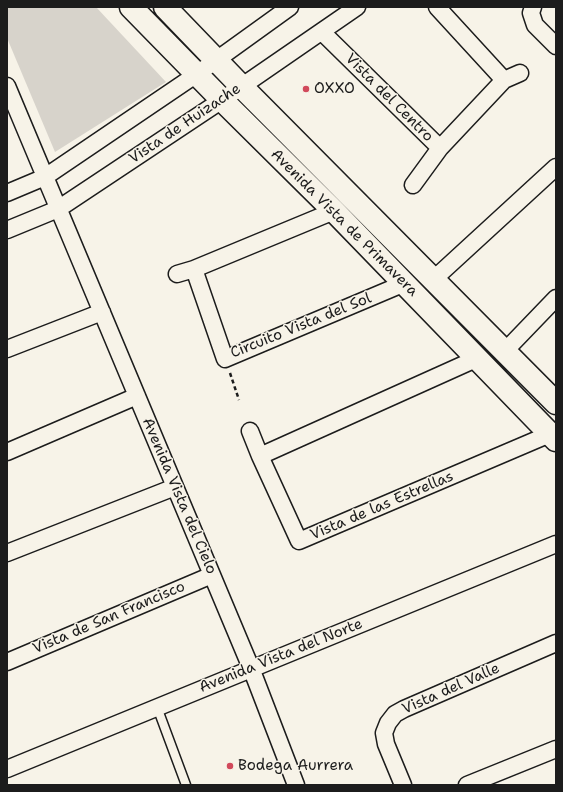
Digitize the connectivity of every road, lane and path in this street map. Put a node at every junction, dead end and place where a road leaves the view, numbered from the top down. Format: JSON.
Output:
{"nodes":[{"id":1,"x":131,"y":7,"type":"edge"},
{"id":2,"x":165,"y":7,"type":"edge"},
{"id":3,"x":290,"y":7,"type":"edge"},
{"id":4,"x":357,"y":7,"type":"edge"},
{"id":5,"x":437,"y":7,"type":"edge"},
{"id":6,"x":533,"y":7,"type":"edge"},
{"id":7,"x":322,"y":32,"type":"junction"},
{"id":8,"x":556,"y":46,"type":"edge"},
{"id":9,"x":216,"y":60,"type":"junction"},
{"id":10,"x":520,"y":73,"type":"dead end"},
{"id":11,"x":197,"y":74,"type":"junction"},
{"id":12,"x":504,"y":80,"type":"junction"},
{"id":13,"x":7,"y":86,"type":"edge"},
{"id":14,"x":241,"y":86,"type":"junction"},
{"id":15,"x":222,"y":100,"type":"junction"},
{"id":16,"x":440,"y":148,"type":"junction"},
{"id":17,"x":556,"y":166,"type":"edge"},
{"id":18,"x":45,"y":177,"type":"junction"},
{"id":19,"x":413,"y":185,"type":"dead end"},
{"id":20,"x":7,"y":193,"type":"edge"},
{"id":21,"x":58,"y":208,"type":"junction"},
{"id":22,"x":334,"y":211,"type":"junction"},
{"id":23,"x":7,"y":230,"type":"edge"},
{"id":24,"x":194,"y":269,"type":"junction"},
{"id":25,"x":177,"y":274,"type":"dead end"},
{"id":26,"x":434,"y":279,"type":"junction"},
{"id":27,"x":405,"y":283,"type":"junction"},
{"id":28,"x":556,"y":298,"type":"edge"},
{"id":29,"x":102,"y":312,"type":"junction"},
{"id":30,"x":7,"y":349,"type":"edge"},
{"id":31,"x":505,"y":351,"type":"junction"},
{"id":32,"x":478,"y":358,"type":"junction"},
{"id":33,"x":225,"y":359,"type":"junction"},
{"id":34,"x":137,"y":396,"type":"junction"},
{"id":35,"x":239,"y":400,"type":"dead end"},
{"id":36,"x":556,"y":403,"type":"edge"},
{"id":37,"x":250,"y":431,"type":"dead end"},
{"id":38,"x":553,"y":437,"type":"edge"},
{"id":39,"x":7,"y":452,"type":"edge"},
{"id":40,"x":260,"y":456,"type":"junction"},
{"id":41,"x":175,"y":487,"type":"junction"},
{"id":42,"x":556,"y":544,"type":"edge"},
{"id":43,"x":7,"y":553,"type":"edge"},
{"id":44,"x":212,"y":575,"type":"junction"},
{"id":45,"x":556,"y":643,"type":"edge"},
{"id":46,"x":7,"y":662,"type":"edge"},
{"id":47,"x":251,"y":668,"type":"junction"},
{"id":48,"x":157,"y":707,"type":"junction"},
{"id":49,"x":556,"y":749,"type":"edge"},
{"id":50,"x":7,"y":769,"type":"edge"},
{"id":51,"x":186,"y":785,"type":"edge"},
{"id":52,"x":296,"y":785,"type":"edge"},
{"id":53,"x":403,"y":785,"type":"edge"},
{"id":54,"x":467,"y":785,"type":"edge"}],
"edges":[{"from":1,"to":11,"type":"main road","name":"Avenida Vista de Primavera"},
{"from":2,"to":9,"type":"main road","name":"Avenida Vista de Primavera"},
{"from":3,"to":9,"type":"street"},
{"from":4,"to":7,"type":"street","name":"Vista de Huizache"},
{"from":5,"to":12,"type":"street"},
{"from":6,"to":8,"type":"street"},
{"from":7,"to":14,"type":"street","name":"Vista de Huizache"},
{"from":7,"to":16,"type":"street","name":"Vista del Centro"},
{"from":9,"to":11,"type":"street"},
{"from":9,"to":14,"type":"main road","name":"Avenida Vista de Primavera"},
{"from":10,"to":12,"type":"street"},
{"from":11,"to":15,"type":"main road","name":"Avenida Vista de Primavera"},
{"from":11,"to":18,"type":"street"},
{"from":12,"to":16,"type":"street","name":"Vista del Centro"},
{"from":13,"to":18,"type":"street"},
{"from":14,"to":15,"type":"street","name":"Vista de Huizache"},
{"from":14,"to":26,"type":"main road","name":"Avenida Vista de Primavera"},
{"from":15,"to":21,"type":"street","name":"Vista de Huizache"},
{"from":15,"to":22,"type":"main road","name":"Avenida Vista de Primavera"},
{"from":16,"to":19,"type":"street"},
{"from":17,"to":26,"type":"street"},
{"from":18,"to":20,"type":"street"},
{"from":18,"to":21,"type":"street","name":"Avenida Vista del Cielo"},
{"from":21,"to":23,"type":"street","name":"Vista de Huizache"},
{"from":21,"to":29,"type":"street","name":"Avenida Vista del Cielo"},
{"from":22,"to":24,"type":"street"},
{"from":22,"to":27,"type":"main road","name":"Avenida Vista de Primavera"},
{"from":24,"to":25,"type":"street"},
{"from":24,"to":33,"type":"street","name":"Circuito Vista del Sol"},
{"from":26,"to":31,"type":"main road","name":"Avenida Vista de Primavera"},
{"from":27,"to":32,"type":"main road","name":"Avenida Vista de Primavera"},
{"from":27,"to":33,"type":"street","name":"Circuito Vista del Sol"},
{"from":28,"to":31,"type":"street"},
{"from":29,"to":30,"type":"street"},
{"from":29,"to":34,"type":"street","name":"Avenida Vista del Cielo"},
{"from":31,"to":36,"type":"main road","name":"Avenida Vista de Primavera"},
{"from":32,"to":38,"type":"main road","name":"Avenida Vista de Primavera"},
{"from":32,"to":40,"type":"street"},
{"from":33,"to":35,"type":"path"},
{"from":34,"to":39,"type":"street"},
{"from":34,"to":41,"type":"street","name":"Avenida Vista del Cielo"},
{"from":37,"to":40,"type":"street"},
{"from":38,"to":40,"type":"street","name":"Vista de las Estrellas"},
{"from":41,"to":43,"type":"street"},
{"from":41,"to":44,"type":"street","name":"Avenida Vista del Cielo"},
{"from":42,"to":47,"type":"street","name":"Avenida Vista del Norte"},
{"from":44,"to":46,"type":"street","name":"Vista de San Francisco"},
{"from":44,"to":47,"type":"street","name":"Avenida Vista del Cielo"},
{"from":45,"to":53,"type":"street","name":"Vista del Valle"},
{"from":47,"to":48,"type":"street","name":"Avenida Vista del Norte"},
{"from":47,"to":52,"type":"street","name":"Avenida Vista del Cielo"},
{"from":48,"to":50,"type":"street","name":"Avenida Vista del Norte"},
{"from":48,"to":51,"type":"lane"},
{"from":49,"to":54,"type":"street"}]}
